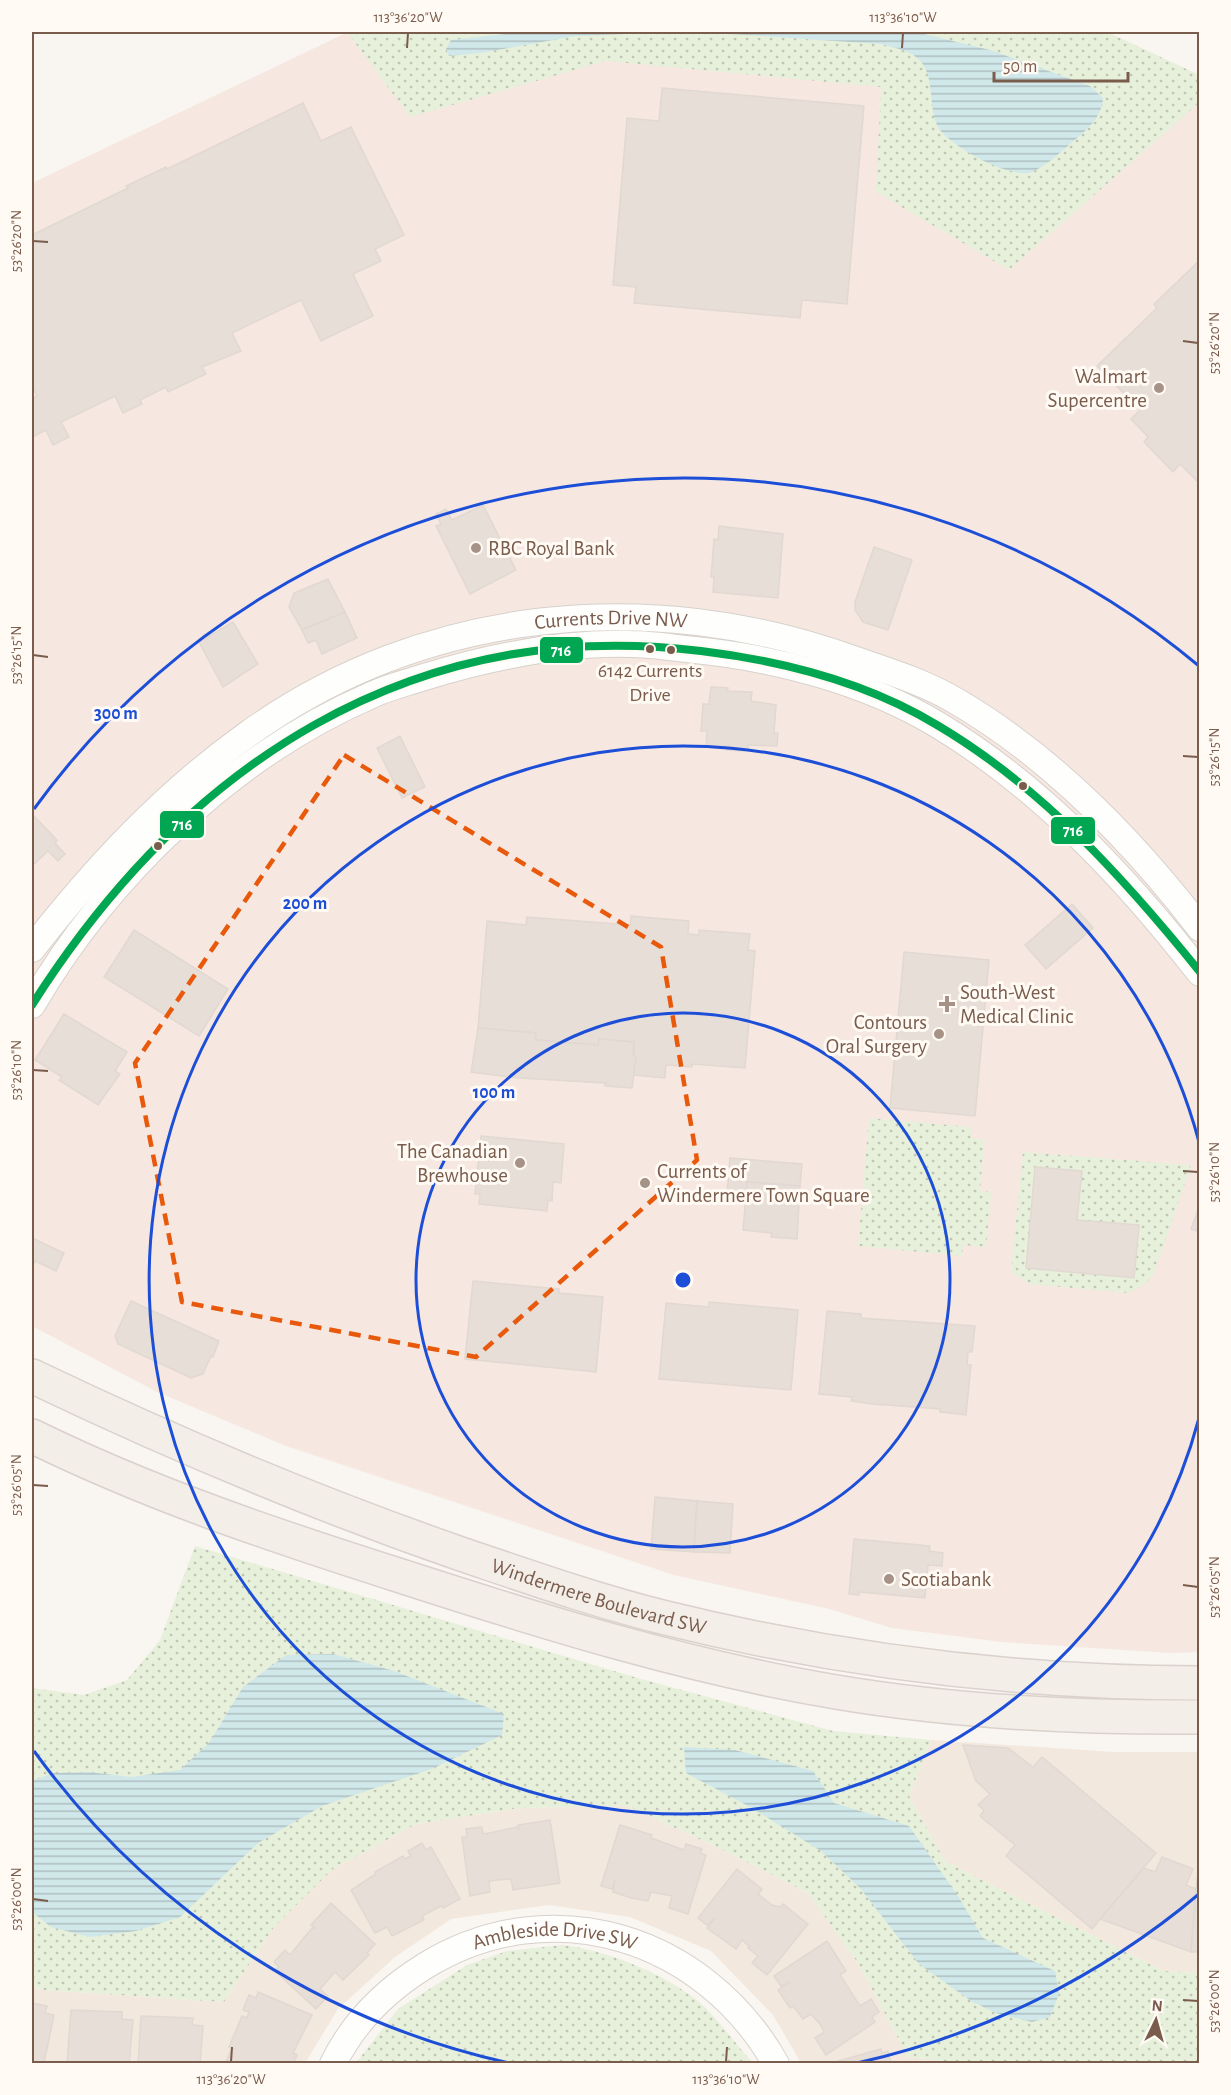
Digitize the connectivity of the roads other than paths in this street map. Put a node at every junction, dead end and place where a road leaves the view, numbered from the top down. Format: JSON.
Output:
{"nodes":[{"id":1,"x":1200,"y":928,"type":"edge"},
{"id":2,"x":32,"y":949,"type":"edge"},
{"id":3,"x":1200,"y":973,"type":"edge"},
{"id":4,"x":32,"y":1005,"type":"edge"},
{"id":5,"x":32,"y":1376,"type":"edge"},
{"id":6,"x":32,"y":1395,"type":"edge"},
{"id":7,"x":102,"y":1410,"type":"junction"},
{"id":8,"x":32,"y":1436,"type":"edge"},
{"id":9,"x":1200,"y":1683,"type":"edge"},
{"id":10,"x":1200,"y":1718,"type":"edge"},
{"id":11,"x":333,"y":2064,"type":"edge"},
{"id":12,"x":776,"y":2064,"type":"edge"}],
"edges":[{"from":1,"to":2,"type":"street","name":"Currents Drive NW"},
{"from":3,"to":4,"type":"street","name":"Currents Drive NW"},
{"from":5,"to":7,"type":"main road","name":"Windermere Boulevard SW"},
{"from":6,"to":7,"type":"main road"},
{"from":7,"to":9,"type":"main road","name":"Windermere Boulevard SW"},
{"from":8,"to":10,"type":"main road","name":"Windermere Boulevard SW"},
{"from":11,"to":12,"type":"street","name":"Ambleside Drive SW"}]}
